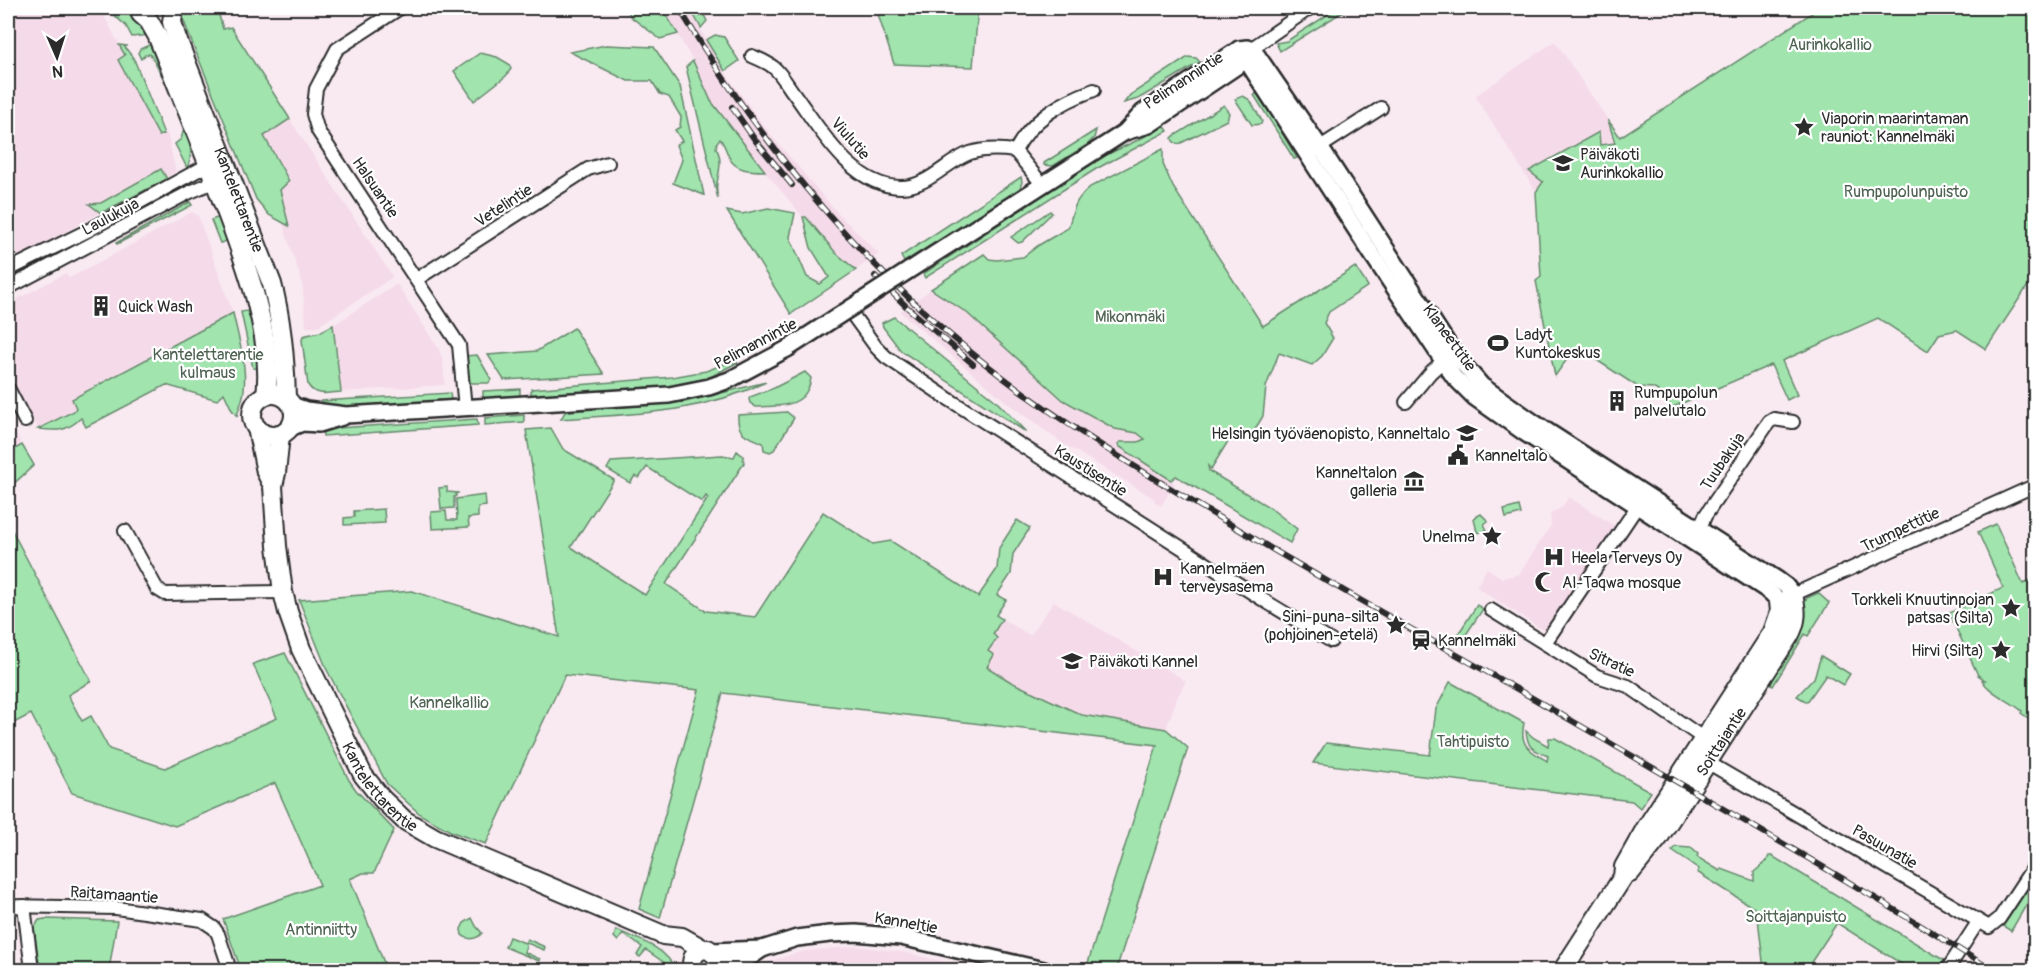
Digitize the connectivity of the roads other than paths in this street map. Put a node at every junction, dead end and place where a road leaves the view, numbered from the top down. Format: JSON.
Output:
{"nodes":[{"id":1,"x":173,"y":8,"type":"edge"},
{"id":2,"x":400,"y":8,"type":"edge"},
{"id":3,"x":1310,"y":8,"type":"edge"},
{"id":4,"x":136,"y":11,"type":"edge"},
{"id":5,"x":1246,"y":52,"type":"junction"},
{"id":6,"x":752,"y":56,"type":"dead end"},
{"id":7,"x":1094,"y":90,"type":"dead end"},
{"id":8,"x":1381,"y":108,"type":"dead end"},
{"id":9,"x":1015,"y":151,"type":"junction"},
{"id":10,"x":1314,"y":151,"type":"junction"},
{"id":11,"x":215,"y":161,"type":"junction"},
{"id":12,"x":608,"y":163,"type":"dead end"},
{"id":13,"x":222,"y":178,"type":"junction"},
{"id":14,"x":1042,"y":184,"type":"junction"},
{"id":15,"x":8,"y":270,"type":"edge"},
{"id":16,"x":417,"y":279,"type":"junction"},
{"id":17,"x":8,"y":288,"type":"edge"},
{"id":18,"x":849,"y":310,"type":"junction"},
{"id":19,"x":1448,"y":356,"type":"junction"},
{"id":20,"x":8,"y":388,"type":"edge"},
{"id":21,"x":266,"y":395,"type":"junction"},
{"id":22,"x":289,"y":401,"type":"junction"},
{"id":23,"x":1406,"y":402,"type":"dead end"},
{"id":24,"x":465,"y":409,"type":"junction"},
{"id":25,"x":346,"y":415,"type":"junction"},
{"id":26,"x":25,"y":421,"type":"dead end"},
{"id":27,"x":1793,"y":422,"type":"dead end"},
{"id":28,"x":257,"y":428,"type":"junction"},
{"id":29,"x":285,"y":431,"type":"junction"},
{"id":30,"x":2036,"y":485,"type":"edge"},
{"id":31,"x":273,"y":486,"type":"junction"},
{"id":32,"x":1641,"y":501,"type":"junction"},
{"id":33,"x":125,"y":531,"type":"dead end"},
{"id":34,"x":1697,"y":536,"type":"junction"},
{"id":35,"x":283,"y":592,"type":"junction"},
{"id":36,"x":1786,"y":598,"type":"junction"},
{"id":37,"x":1491,"y":610,"type":"dead end"},
{"id":38,"x":1331,"y":641,"type":"dead end"},
{"id":39,"x":1545,"y":643,"type":"junction"},
{"id":40,"x":1706,"y":751,"type":"junction"},
{"id":41,"x":2036,"y":863,"type":"edge"},
{"id":42,"x":8,"y":906,"type":"edge"},
{"id":43,"x":24,"y":906,"type":"junction"},
{"id":44,"x":1978,"y":922,"type":"junction"},
{"id":45,"x":762,"y":949,"type":"junction"},
{"id":46,"x":698,"y":962,"type":"edge"},
{"id":47,"x":32,"y":970,"type":"edge"},
{"id":48,"x":230,"y":970,"type":"edge"},
{"id":49,"x":718,"y":970,"type":"edge"},
{"id":50,"x":1044,"y":970,"type":"edge"},
{"id":51,"x":1563,"y":970,"type":"edge"},
{"id":52,"x":1947,"y":970,"type":"edge"}],
"edges":[{"from":1,"to":4,"type":"main road"},
{"from":1,"to":11,"type":"main road","name":"Kantelettarentie"},
{"from":2,"to":16,"type":"street","name":"Halsuantie"},
{"from":3,"to":5,"type":"street","name":"Pelimannintie"},
{"from":4,"to":11,"type":"main road","name":"Kantelettarentie"},
{"from":5,"to":10,"type":"street","name":"Klaneettitie"},
{"from":5,"to":14,"type":"street","name":"Pelimannintie"},
{"from":6,"to":9,"type":"street","name":"Viulutie"},
{"from":7,"to":9,"type":"street"},
{"from":8,"to":10,"type":"street"},
{"from":9,"to":14,"type":"street"},
{"from":10,"to":19,"type":"street","name":"Klaneettitie"},
{"from":11,"to":13,"type":"main road","name":"Kantelettarentie"},
{"from":11,"to":15,"type":"street","name":"Laulukuja"},
{"from":12,"to":16,"type":"street","name":"Vetelintie"},
{"from":13,"to":17,"type":"street","name":"Laulukuja"},
{"from":13,"to":21,"type":"main road","name":"Kantelettarentie"},
{"from":13,"to":22,"type":"main road","name":"Kantelettarentie"},
{"from":14,"to":18,"type":"street","name":"Pelimannintie","bridge":true},
{"from":16,"to":24,"type":"street","name":"Halsuantie"},
{"from":18,"to":24,"type":"street","name":"Pelimannintie","bridge":true},
{"from":18,"to":38,"type":"street","name":"Kaustisentie"},
{"from":19,"to":23,"type":"street"},
{"from":19,"to":32,"type":"street","name":"Klaneettitie"},
{"from":20,"to":26,"type":"street"},
{"from":21,"to":22,"type":"main road"},
{"from":21,"to":28,"type":"main road"},
{"from":22,"to":25,"type":"street","name":"Pelimannintie"},
{"from":22,"to":29,"type":"main road"},
{"from":24,"to":25,"type":"street","name":"Pelimannintie"},
{"from":25,"to":29,"type":"street","name":"Pelimannintie"},
{"from":27,"to":34,"type":"street","name":"Tuubakuja"},
{"from":28,"to":29,"type":"main road"},
{"from":28,"to":31,"type":"main road","name":"Kantelettarentie"},
{"from":29,"to":31,"type":"main road","name":"Kantelettarentie"},
{"from":30,"to":36,"type":"street","name":"Trumpettitie"},
{"from":31,"to":35,"type":"main road","name":"Kantelettarentie"},
{"from":32,"to":34,"type":"street","name":"Klaneettitie"},
{"from":32,"to":39,"type":"street"},
{"from":33,"to":35,"type":"street"},
{"from":34,"to":36,"type":"street","name":"Klaneettitie"},
{"from":35,"to":46,"type":"main road","name":"Kantelettarentie"},
{"from":36,"to":40,"type":"main road","name":"Soittajantie"},
{"from":37,"to":39,"type":"street","name":"Sitratie"},
{"from":39,"to":40,"type":"street","name":"Sitratie"},
{"from":40,"to":44,"type":"street","name":"Pasuunatie"},
{"from":40,"to":51,"type":"main road","name":"Soittajantie"},
{"from":41,"to":44,"type":"street"},
{"from":42,"to":43,"type":"street","name":"Raitamaantie"},
{"from":43,"to":47,"type":"street"},
{"from":43,"to":48,"type":"street","name":"Raitamaantie"},
{"from":44,"to":52,"type":"street"},
{"from":45,"to":46,"type":"street","name":"Kanneltie"},
{"from":45,"to":49,"type":"street","name":"Kanneltie"},
{"from":45,"to":50,"type":"street","name":"Kanneltie"},
{"from":46,"to":49,"type":"main road"}]}
